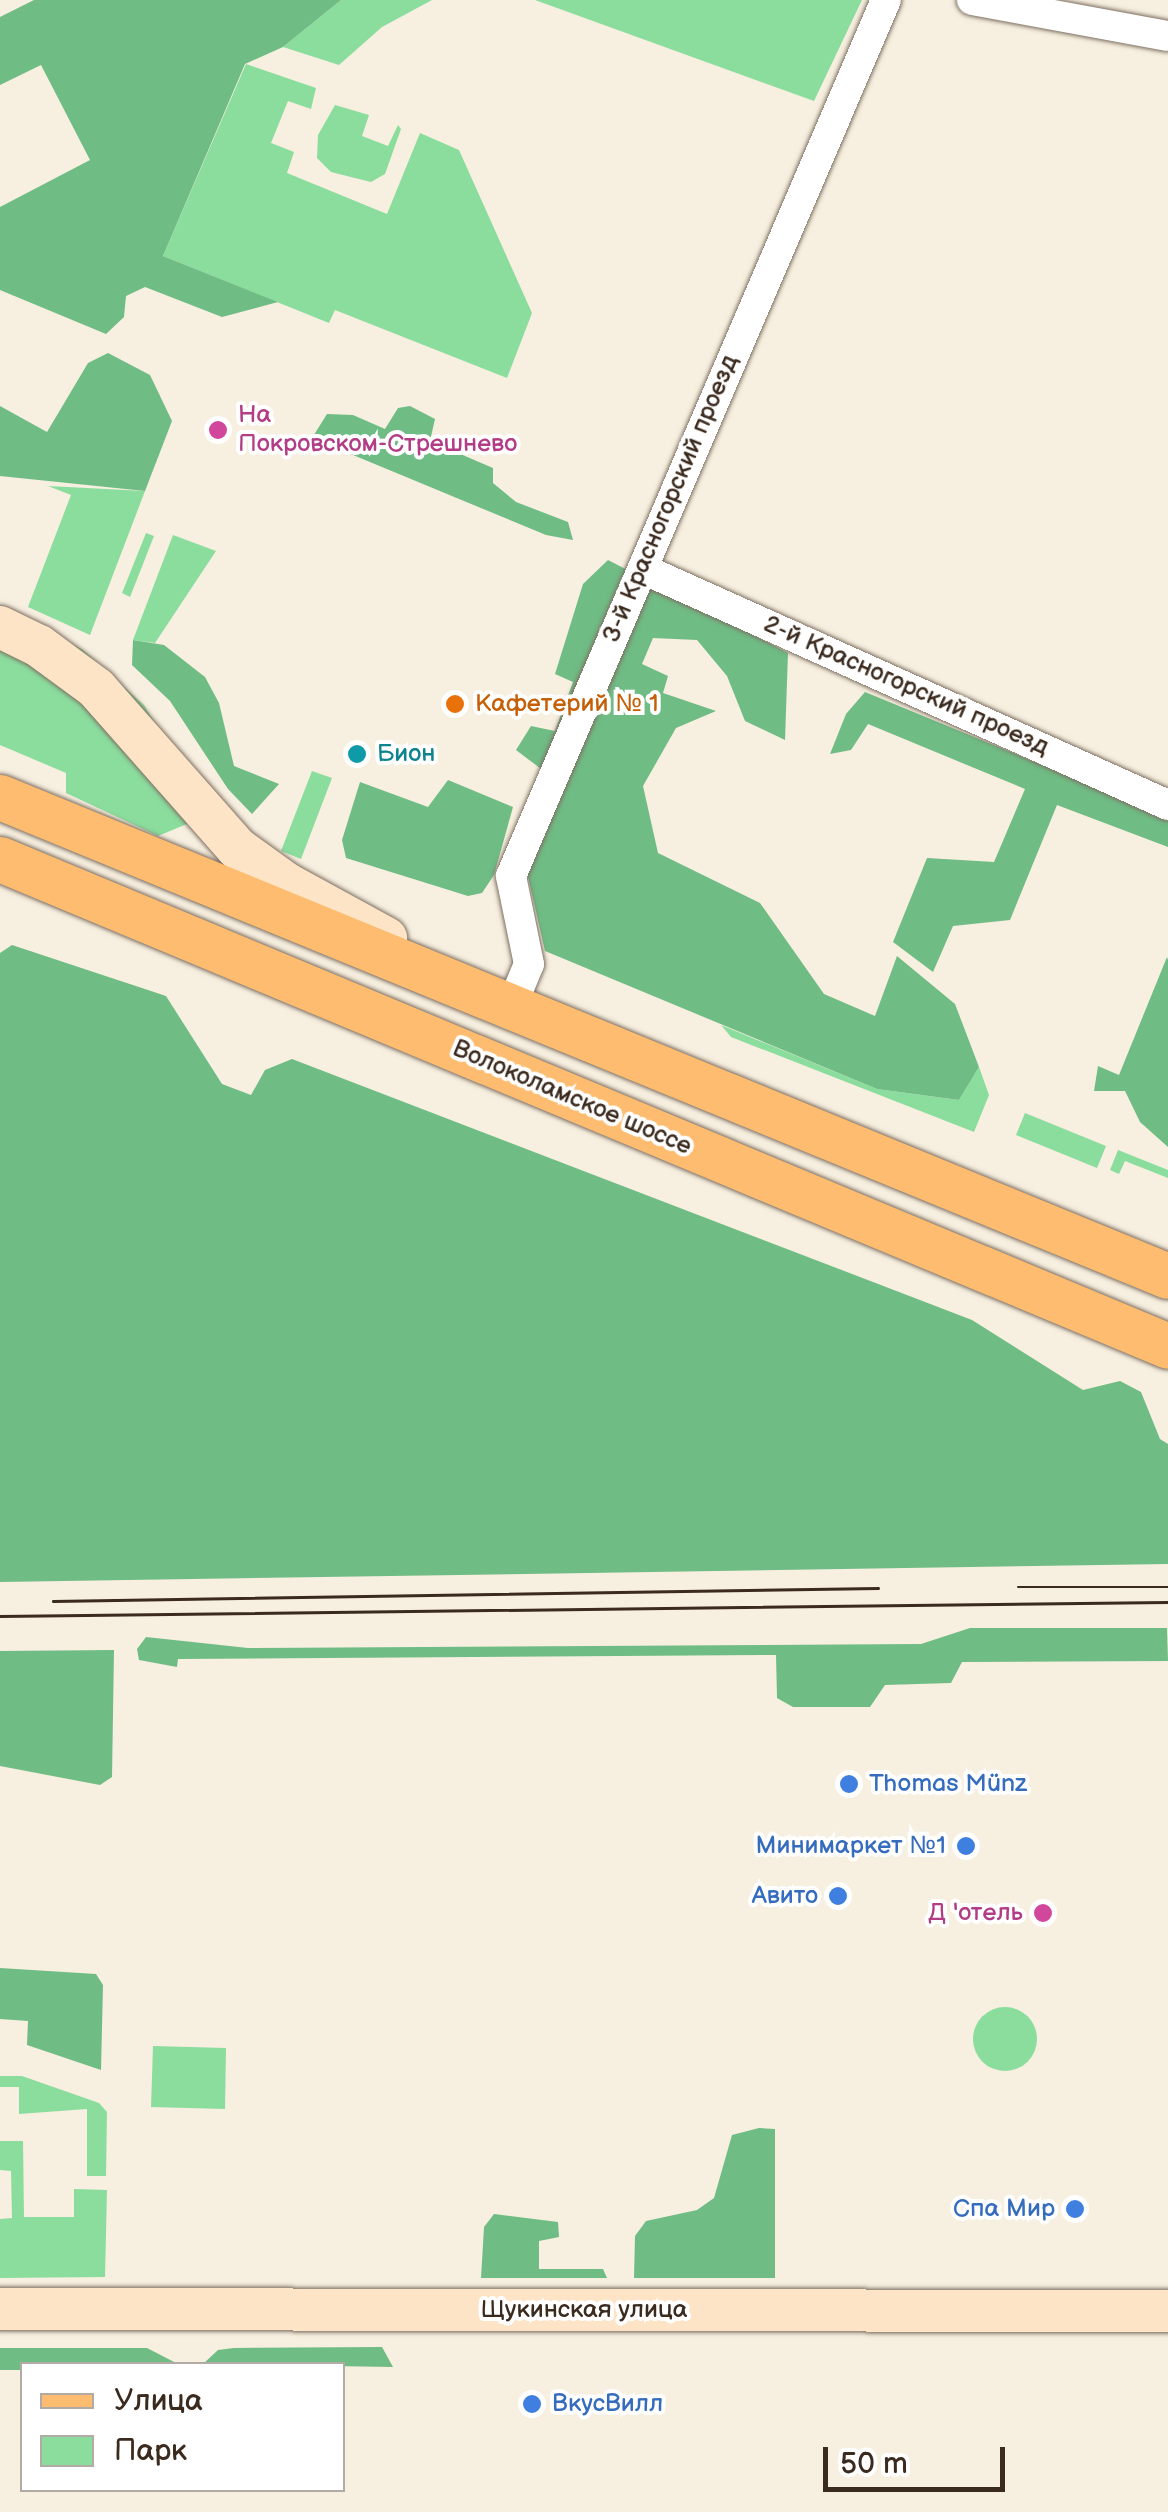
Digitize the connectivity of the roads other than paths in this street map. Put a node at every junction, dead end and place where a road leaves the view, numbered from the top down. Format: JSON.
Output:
{"nodes":[{"id":1,"x":886,"y":0,"type":"edge"},
{"id":2,"x":972,"y":0,"type":"edge"},
{"id":3,"x":1168,"y":36,"type":"edge"},
{"id":4,"x":643,"y":569,"type":"junction"},
{"id":5,"x":0,"y":627,"type":"edge"},
{"id":6,"x":0,"y":797,"type":"edge"},
{"id":7,"x":1168,"y":805,"type":"edge"},
{"id":8,"x":0,"y":858,"type":"edge"},
{"id":9,"x":504,"y":1002,"type":"junction"},
{"id":10,"x":1055,"y":1229,"type":"junction"},
{"id":11,"x":1168,"y":1261,"type":"edge"},
{"id":12,"x":1168,"y":1276,"type":"edge"},
{"id":13,"x":1160,"y":1344,"type":"edge"},
{"id":14,"x":0,"y":2309,"type":"edge"},
{"id":15,"x":1168,"y":2311,"type":"edge"}],
"edges":[{"from":1,"to":4,"type":"street","name":"3-й Красногорский проезд"},
{"from":2,"to":3,"type":"street"},
{"from":4,"to":7,"type":"street","name":"2-й Красногорский проезд"},
{"from":4,"to":9,"type":"street","name":"3-й Красногорский проезд"},
{"from":5,"to":9,"type":"main road"},
{"from":6,"to":9,"type":"main road"},
{"from":8,"to":13,"type":"main road","name":"Волоколамское шоссе"},
{"from":9,"to":10,"type":"main road"},
{"from":10,"to":11,"type":"main road"},
{"from":10,"to":12,"type":"main road"},
{"from":14,"to":15,"type":"main road","name":"Щукинская улица"}]}
